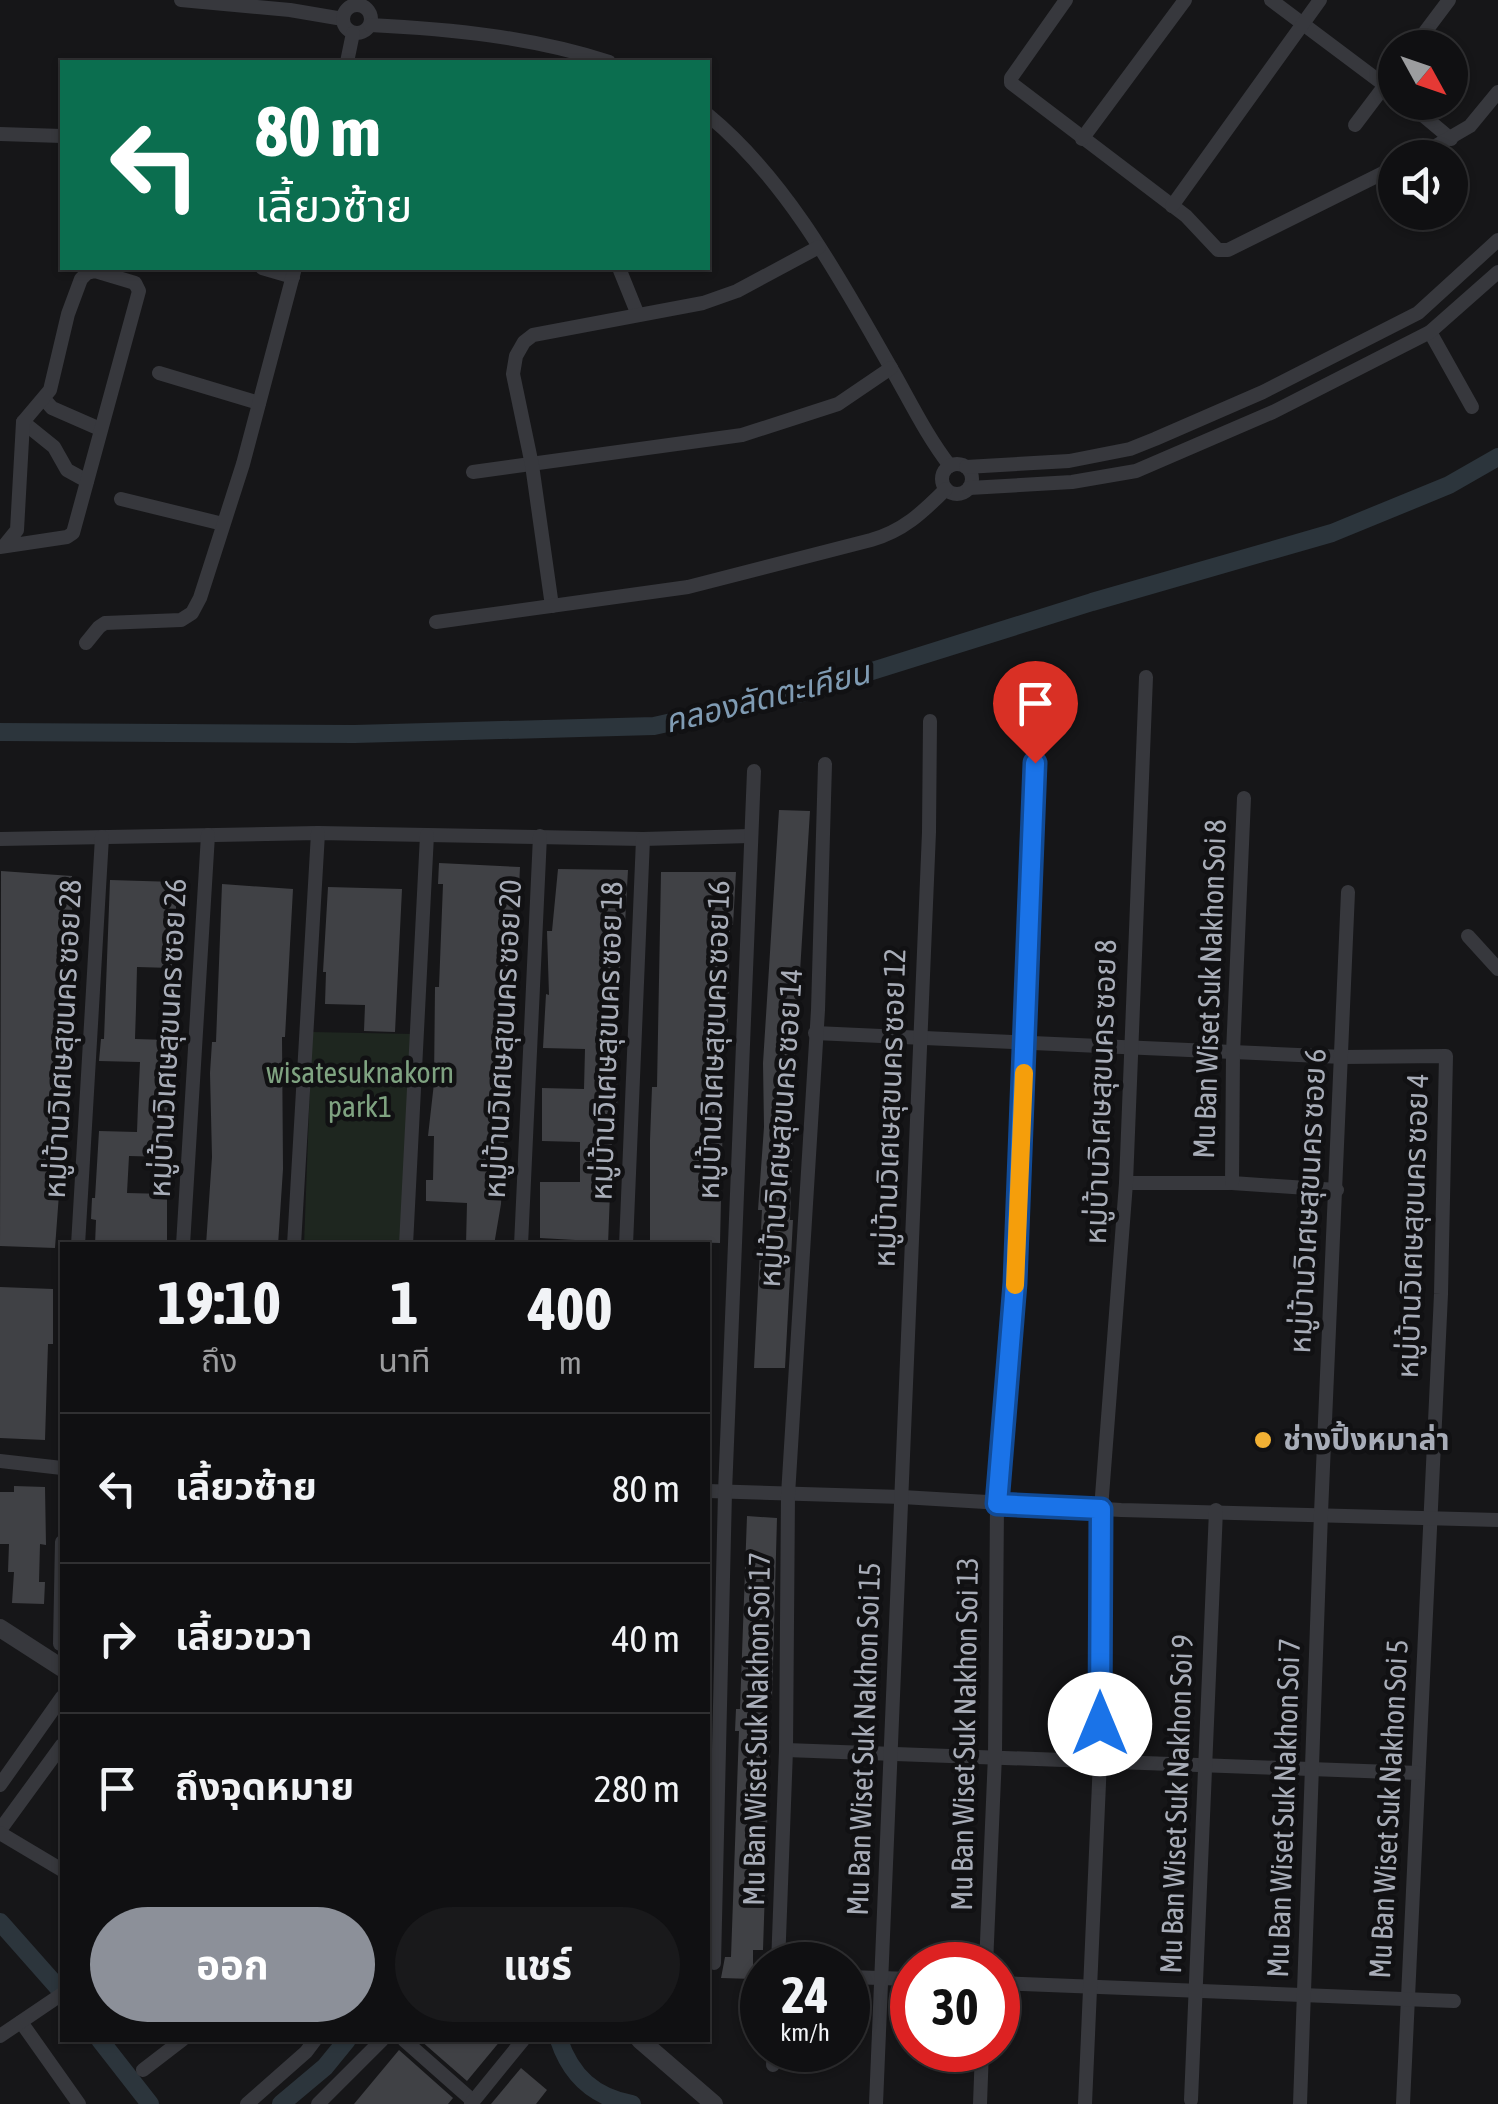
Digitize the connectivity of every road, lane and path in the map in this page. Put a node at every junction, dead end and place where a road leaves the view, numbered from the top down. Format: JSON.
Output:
{"nodes":[{"id":1,"x":181,"y":0,"type":"edge"},
{"id":2,"x":1066,"y":0,"type":"edge"},
{"id":3,"x":1185,"y":0,"type":"edge"},
{"id":4,"x":1271,"y":0,"type":"edge"},
{"id":5,"x":1320,"y":0,"type":"edge"},
{"id":6,"x":1449,"y":0,"type":"edge"},
{"id":7,"x":355,"y":2,"type":"edge"},
{"id":8,"x":343,"y":19,"type":"junction"},
{"id":9,"x":1303,"y":24,"type":"junction"},
{"id":10,"x":370,"y":25,"type":"junction"},
{"id":11,"x":1426,"y":30,"type":"edge"},
{"id":12,"x":353,"y":34,"type":"junction"},
{"id":13,"x":347,"y":60,"type":"edge"},
{"id":14,"x":602,"y":60,"type":"edge"},
{"id":15,"x":1378,"y":80,"type":"edge"},
{"id":16,"x":1498,"y":92,"type":"edge"},
{"id":17,"x":1378,"y":101,"type":"edge"},
{"id":18,"x":710,"y":117,"type":"edge"},
{"id":19,"x":1428,"y":120,"type":"edge"},
{"id":20,"x":1355,"y":124,"type":"dead end"},
{"id":21,"x":0,"y":134,"type":"edge"},
{"id":22,"x":60,"y":136,"type":"edge"},
{"id":23,"x":1082,"y":139,"type":"junction"},
{"id":24,"x":1451,"y":139,"type":"joint"},
{"id":25,"x":1378,"y":175,"type":"edge"},
{"id":26,"x":1172,"y":206,"type":"junction"},
{"id":27,"x":1498,"y":240,"type":"edge"},
{"id":28,"x":818,"y":247,"type":"junction"},
{"id":29,"x":621,"y":270,"type":"edge"},
{"id":30,"x":294,"y":272,"type":"edge"},
{"id":31,"x":1498,"y":272,"type":"edge"},
{"id":32,"x":638,"y":315,"type":"junction"},
{"id":33,"x":1430,"y":332,"type":"junction"},
{"id":34,"x":891,"y":368,"type":"junction"},
{"id":35,"x":159,"y":373,"type":"dead end"},
{"id":36,"x":44,"y":399,"type":"junction"},
{"id":37,"x":259,"y":402,"type":"junction"},
{"id":38,"x":1472,"y":407,"type":"dead end"},
{"id":39,"x":23,"y":422,"type":"junction"},
{"id":40,"x":100,"y":429,"type":"junction"},
{"id":41,"x":1117,"y":452,"type":"junction"},
{"id":42,"x":1024,"y":463,"type":"junction"},
{"id":43,"x":532,"y":465,"type":"junction"},
{"id":44,"x":950,"y":466,"type":"junction"},
{"id":45,"x":966,"y":467,"type":"junction"},
{"id":46,"x":473,"y":472,"type":"dead end"},
{"id":47,"x":1123,"y":473,"type":"junction"},
{"id":48,"x":86,"y":481,"type":"junction"},
{"id":49,"x":1022,"y":485,"type":"junction"},
{"id":50,"x":969,"y":488,"type":"junction"},
{"id":51,"x":946,"y":489,"type":"junction"},
{"id":52,"x":122,"y":499,"type":"dead end"},
{"id":53,"x":224,"y":524,"type":"junction"},
{"id":54,"x":2,"y":546,"type":"edge"},
{"id":55,"x":552,"y":606,"type":"junction"},
{"id":56,"x":436,"y":622,"type":"dead end"},
{"id":57,"x":86,"y":644,"type":"dead end"},
{"id":58,"x":1146,"y":677,"type":"dead end"},
{"id":59,"x":1036,"y":692,"type":"dead end"},
{"id":60,"x":930,"y":721,"type":"dead end"},
{"id":61,"x":825,"y":764,"type":"dead end"},
{"id":62,"x":754,"y":771,"type":"dead end"},
{"id":63,"x":1244,"y":798,"type":"dead end"},
{"id":64,"x":318,"y":833,"type":"junction"},
{"id":65,"x":208,"y":835,"type":"junction"},
{"id":66,"x":427,"y":835,"type":"junction"},
{"id":67,"x":102,"y":836,"type":"junction"},
{"id":68,"x":540,"y":836,"type":"junction"},
{"id":69,"x":750,"y":836,"type":"junction"},
{"id":70,"x":643,"y":838,"type":"junction"},
{"id":71,"x":0,"y":839,"type":"edge"},
{"id":72,"x":1348,"y":892,"type":"dead end"},
{"id":73,"x":1468,"y":936,"type":"dead end"},
{"id":74,"x":1498,"y":969,"type":"edge"},
{"id":75,"x":815,"y":1033,"type":"junction"},
{"id":76,"x":919,"y":1036,"type":"junction"},
{"id":77,"x":1026,"y":1042,"type":"junction"},
{"id":78,"x":1130,"y":1047,"type":"junction"},
{"id":79,"x":1233,"y":1053,"type":"junction"},
{"id":80,"x":1343,"y":1057,"type":"junction"},
{"id":81,"x":1126,"y":1183,"type":"junction"},
{"id":82,"x":1232,"y":1183,"type":"junction"},
{"id":83,"x":1337,"y":1190,"type":"junction"},
{"id":84,"x":78,"y":1242,"type":"edge"},
{"id":85,"x":184,"y":1242,"type":"edge"},
{"id":86,"x":294,"y":1242,"type":"edge"},
{"id":87,"x":406,"y":1242,"type":"edge"},
{"id":88,"x":522,"y":1242,"type":"edge"},
{"id":89,"x":626,"y":1242,"type":"edge"},
{"id":90,"x":0,"y":1461,"type":"edge"},
{"id":91,"x":60,"y":1468,"type":"edge"},
{"id":92,"x":710,"y":1491,"type":"edge"},
{"id":93,"x":725,"y":1492,"type":"junction"},
{"id":94,"x":788,"y":1495,"type":"junction"},
{"id":95,"x":902,"y":1497,"type":"junction"},
{"id":96,"x":997,"y":1504,"type":"junction"},
{"id":97,"x":1101,"y":1509,"type":"junction"},
{"id":98,"x":1216,"y":1510,"type":"junction"},
{"id":99,"x":1321,"y":1513,"type":"junction"},
{"id":100,"x":1429,"y":1517,"type":"junction"},
{"id":101,"x":1498,"y":1520,"type":"edge"},
{"id":102,"x":0,"y":1628,"type":"edge"},
{"id":103,"x":60,"y":1667,"type":"edge"},
{"id":104,"x":60,"y":1700,"type":"edge"},
{"id":105,"x":60,"y":1748,"type":"edge"},
{"id":106,"x":786,"y":1750,"type":"junction"},
{"id":107,"x":891,"y":1752,"type":"junction"},
{"id":108,"x":995,"y":1755,"type":"junction"},
{"id":109,"x":1100,"y":1760,"type":"junction"},
{"id":110,"x":1206,"y":1765,"type":"junction"},
{"id":111,"x":1314,"y":1770,"type":"junction"},
{"id":112,"x":1418,"y":1773,"type":"junction"},
{"id":113,"x":0,"y":1786,"type":"edge"},
{"id":114,"x":0,"y":1832,"type":"edge"},
{"id":115,"x":60,"y":1869,"type":"edge"},
{"id":116,"x":779,"y":1942,"type":"edge"},
{"id":117,"x":987,"y":1942,"type":"edge"},
{"id":118,"x":714,"y":1963,"type":"dead end"},
{"id":119,"x":870,"y":1977,"type":"edge"},
{"id":120,"x":881,"y":1978,"type":"junction"},
{"id":121,"x":890,"y":1978,"type":"edge"},
{"id":122,"x":1020,"y":1983,"type":"edge"},
{"id":123,"x":1090,"y":1986,"type":"junction"},
{"id":124,"x":1196,"y":1990,"type":"junction"},
{"id":125,"x":60,"y":1995,"type":"edge"},
{"id":126,"x":1304,"y":1995,"type":"junction"},
{"id":127,"x":1408,"y":1999,"type":"junction"},
{"id":128,"x":1454,"y":2001,"type":"dead end"},
{"id":129,"x":20,"y":2022,"type":"junction"},
{"id":130,"x":0,"y":2036,"type":"edge"},
{"id":131,"x":179,"y":2042,"type":"edge"},
{"id":132,"x":380,"y":2042,"type":"edge"},
{"id":133,"x":406,"y":2042,"type":"edge"},
{"id":134,"x":521,"y":2042,"type":"edge"},
{"id":135,"x":642,"y":2042,"type":"edge"},
{"id":136,"x":310,"y":2046,"type":"edge"},
{"id":137,"x":142,"y":2070,"type":"dead end"},
{"id":138,"x":981,"y":2072,"type":"edge"},
{"id":139,"x":1192,"y":2100,"type":"dead end"},
{"id":140,"x":472,"y":2103,"type":"edge"},
{"id":141,"x":79,"y":2104,"type":"edge"},
{"id":142,"x":246,"y":2104,"type":"edge"},
{"id":143,"x":318,"y":2104,"type":"edge"},
{"id":144,"x":714,"y":2104,"type":"edge"},
{"id":145,"x":876,"y":2104,"type":"edge"},
{"id":146,"x":980,"y":2104,"type":"edge"},
{"id":147,"x":1085,"y":2104,"type":"edge"},
{"id":148,"x":1300,"y":2104,"type":"edge"},
{"id":149,"x":1403,"y":2104,"type":"edge"}],
"edges":[{"from":1,"to":8,"type":"street"},
{"from":2,"to":23,"type":"street"},
{"from":3,"to":23,"type":"street"},
{"from":4,"to":9,"type":"street"},
{"from":5,"to":9,"type":"street"},
{"from":6,"to":11,"type":"street"},
{"from":7,"to":8,"type":"street"},
{"from":7,"to":10,"type":"street"},
{"from":8,"to":12,"type":"street"},
{"from":9,"to":15,"type":"street"},
{"from":9,"to":26,"type":"street"},
{"from":10,"to":12,"type":"street"},
{"from":10,"to":14,"type":"street"},
{"from":12,"to":13,"type":"street"},
{"from":16,"to":24,"type":"street"},
{"from":17,"to":20,"type":"street"},
{"from":18,"to":28,"type":"street"},
{"from":19,"to":24,"type":"street"},
{"from":21,"to":22,"type":"street"},
{"from":23,"to":26,"type":"street"},
{"from":25,"to":26,"type":"street"},
{"from":27,"to":41,"type":"street"},
{"from":28,"to":32,"type":"street"},
{"from":28,"to":34,"type":"street"},
{"from":29,"to":32,"type":"street"},
{"from":30,"to":37,"type":"street"},
{"from":31,"to":33,"type":"street"},
{"from":32,"to":43,"type":"street"},
{"from":33,"to":38,"type":"street"},
{"from":33,"to":47,"type":"street"},
{"from":34,"to":43,"type":"street"},
{"from":34,"to":44,"type":"street"},
{"from":35,"to":37,"type":"street"},
{"from":36,"to":39,"type":"street"},
{"from":36,"to":40,"type":"street"},
{"from":36,"to":40,"type":"street"},
{"from":37,"to":53,"type":"street"},
{"from":39,"to":48,"type":"street"},
{"from":39,"to":54,"type":"street"},
{"from":40,"to":48,"type":"street"},
{"from":41,"to":42,"type":"street"},
{"from":41,"to":47,"type":"street"},
{"from":42,"to":45,"type":"street"},
{"from":42,"to":49,"type":"street"},
{"from":43,"to":46,"type":"street"},
{"from":43,"to":55,"type":"street"},
{"from":44,"to":45,"type":"street"},
{"from":44,"to":51,"type":"street"},
{"from":45,"to":50,"type":"street"},
{"from":47,"to":49,"type":"street"},
{"from":48,"to":54,"type":"street"},
{"from":49,"to":50,"type":"street"},
{"from":50,"to":51,"type":"street"},
{"from":51,"to":55,"type":"street"},
{"from":52,"to":53,"type":"street"},
{"from":53,"to":57,"type":"street"},
{"from":55,"to":56,"type":"street"},
{"from":58,"to":78,"type":"street","name":"หมู่บ้านวิเศษสุขนคร ซอย 8"},
{"from":59,"to":77,"type":"street","name":"Mu Ban Wiset Suk Nakhon Soi 13"},
{"from":60,"to":76,"type":"street","name":"หมู่บ้านวิเศษสุขนคร ซอย 12"},
{"from":61,"to":75,"type":"street","name":"หมู่บ้านวิเศษสุขนคร ซอย 14"},
{"from":62,"to":69,"type":"street","name":"หมู่บ้านวิเศษสุขนคร ซอย 16"},
{"from":63,"to":79,"type":"street","name":"Mu Ban Wiset Suk Nakhon Soi 8"},
{"from":64,"to":65,"type":"street"},
{"from":64,"to":66,"type":"street"},
{"from":64,"to":86,"type":"street"},
{"from":65,"to":67,"type":"street"},
{"from":65,"to":85,"type":"street","name":"หมู่บ้านวิเศษสุขนคร ซอย 26"},
{"from":66,"to":68,"type":"street"},
{"from":66,"to":87,"type":"street"},
{"from":67,"to":71,"type":"street"},
{"from":67,"to":84,"type":"street","name":"หมู่บ้านวิเศษสุขนคร ซอย 28"},
{"from":68,"to":70,"type":"street"},
{"from":68,"to":88,"type":"street","name":"หมู่บ้านวิเศษสุขนคร ซอย 20"},
{"from":69,"to":70,"type":"street"},
{"from":69,"to":93,"type":"street","name":"หมู่บ้านวิเศษสุขนคร ซอย 16"},
{"from":70,"to":89,"type":"street","name":"หมู่บ้านวิเศษสุขนคร ซอย 18"},
{"from":72,"to":80,"type":"street","name":"หมู่บ้านวิเศษสุขนคร ซอย 6"},
{"from":73,"to":74,"type":"street"},
{"from":75,"to":76,"type":"street"},
{"from":75,"to":94,"type":"street","name":"หมู่บ้านวิเศษสุขนคร ซอย 14"},
{"from":76,"to":77,"type":"street"},
{"from":76,"to":95,"type":"street","name":"หมู่บ้านวิเศษสุขนคร ซอย 12"},
{"from":77,"to":78,"type":"street"},
{"from":77,"to":96,"type":"street","name":"Mu Ban Wiset Suk Nakhon Soi 13"},
{"from":78,"to":79,"type":"street"},
{"from":78,"to":81,"type":"street","name":"หมู่บ้านวิเศษสุขนคร ซอย 8"},
{"from":79,"to":80,"type":"street"},
{"from":79,"to":82,"type":"street","name":"Mu Ban Wiset Suk Nakhon Soi 8"},
{"from":80,"to":83,"type":"street","name":"หมู่บ้านวิเศษสุขนคร ซอย 6"},
{"from":80,"to":100,"type":"street","name":"หมู่บ้านวิเศษสุขนคร ซอย 4"},
{"from":81,"to":82,"type":"street"},
{"from":81,"to":97,"type":"street","name":"หมู่บ้านวิเศษสุขนคร ซอย 8"},
{"from":82,"to":83,"type":"street"},
{"from":83,"to":99,"type":"street","name":"หมู่บ้านวิเศษสุขนคร ซอย 6"},
{"from":90,"to":91,"type":"street"},
{"from":92,"to":93,"type":"street"},
{"from":93,"to":94,"type":"street"},
{"from":93,"to":118,"type":"street","name":"หมู่บ้านวิเศษสุขนคร ซอย 16"},
{"from":94,"to":95,"type":"street"},
{"from":94,"to":106,"type":"street","name":"Mu Ban Wiset Suk Nakhon Soi 17"},
{"from":95,"to":96,"type":"street"},
{"from":95,"to":107,"type":"street","name":"Mu Ban Wiset Suk Nakhon Soi 15"},
{"from":96,"to":97,"type":"street"},
{"from":96,"to":108,"type":"street","name":"Mu Ban Wiset Suk Nakhon Soi 13"},
{"from":97,"to":98,"type":"street"},
{"from":97,"to":109,"type":"street","name":"หมู่บ้านวิเศษสุขนคร ซอย 8"},
{"from":98,"to":99,"type":"street"},
{"from":98,"to":110,"type":"street","name":"Mu Ban Wiset Suk Nakhon Soi 9"},
{"from":99,"to":100,"type":"street"},
{"from":99,"to":111,"type":"street","name":"Mu Ban Wiset Suk Nakhon Soi 7"},
{"from":100,"to":101,"type":"street"},
{"from":100,"to":112,"type":"street","name":"Mu Ban Wiset Suk Nakhon Soi 5"},
{"from":102,"to":103,"type":"street"},
{"from":104,"to":113,"type":"street"},
{"from":105,"to":114,"type":"street"},
{"from":106,"to":107,"type":"street"},
{"from":106,"to":116,"type":"street","name":"Mu Ban Wiset Suk Nakhon Soi 17"},
{"from":107,"to":108,"type":"street"},
{"from":107,"to":120,"type":"street","name":"Mu Ban Wiset Suk Nakhon Soi 15"},
{"from":108,"to":109,"type":"street"},
{"from":108,"to":117,"type":"street","name":"Mu Ban Wiset Suk Nakhon Soi 13"},
{"from":109,"to":110,"type":"street"},
{"from":109,"to":123,"type":"street","name":"หมู่บ้านวิเศษสุขนคร ซอย 8"},
{"from":110,"to":111,"type":"street"},
{"from":110,"to":124,"type":"street","name":"Mu Ban Wiset Suk Nakhon Soi 9"},
{"from":111,"to":112,"type":"street"},
{"from":111,"to":126,"type":"street","name":"Mu Ban Wiset Suk Nakhon Soi 7"},
{"from":112,"to":127,"type":"street","name":"Mu Ban Wiset Suk Nakhon Soi 5"},
{"from":114,"to":115,"type":"street"},
{"from":119,"to":120,"type":"street"},
{"from":120,"to":121,"type":"street"},
{"from":120,"to":145,"type":"street","name":"Mu Ban Wiset Suk Nakhon Soi 15"},
{"from":122,"to":123,"type":"street"},
{"from":123,"to":124,"type":"street"},
{"from":123,"to":147,"type":"street","name":"หมู่บ้านวิเศษสุขนคร ซอย 8"},
{"from":124,"to":126,"type":"street"},
{"from":124,"to":139,"type":"street","name":"Mu Ban Wiset Suk Nakhon Soi 9"},
{"from":125,"to":129,"type":"street"},
{"from":126,"to":127,"type":"street"},
{"from":126,"to":148,"type":"street","name":"Mu Ban Wiset Suk Nakhon Soi 7"},
{"from":127,"to":128,"type":"street"},
{"from":127,"to":149,"type":"street","name":"Mu Ban Wiset Suk Nakhon Soi 5"},
{"from":129,"to":130,"type":"street"},
{"from":129,"to":141,"type":"street"},
{"from":131,"to":137,"type":"street"},
{"from":132,"to":143,"type":"street"},
{"from":133,"to":140,"type":"street"},
{"from":134,"to":140,"type":"street"},
{"from":135,"to":144,"type":"street"},
{"from":136,"to":142,"type":"street"},
{"from":138,"to":146,"type":"street"}]}
